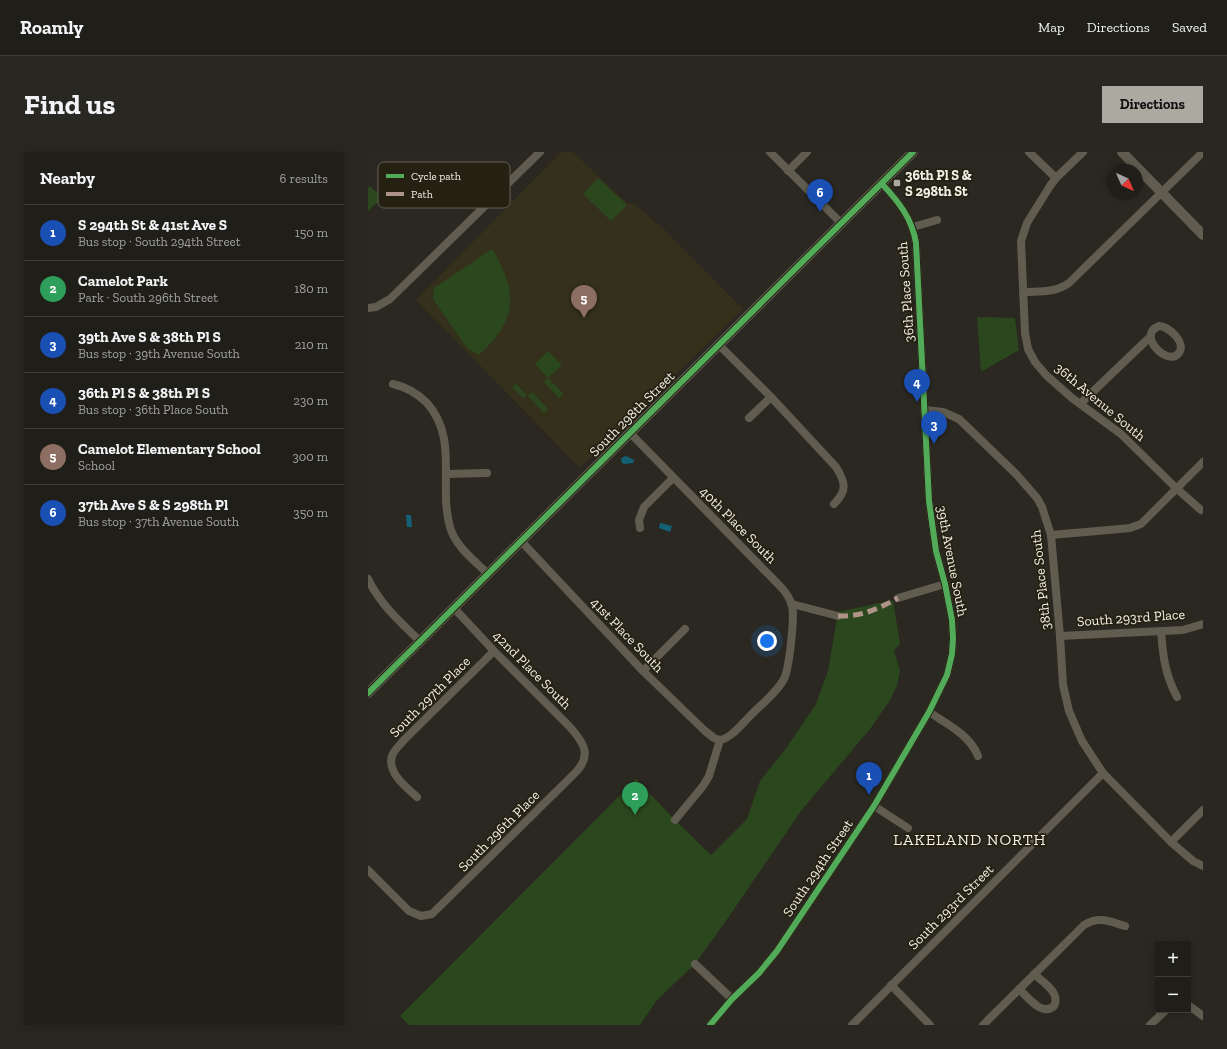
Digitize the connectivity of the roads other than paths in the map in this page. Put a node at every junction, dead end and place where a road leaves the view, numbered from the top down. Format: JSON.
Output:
{"nodes":[{"id":1,"x":540,"y":152,"type":"edge"},
{"id":2,"x":770,"y":152,"type":"edge"},
{"id":3,"x":807,"y":152,"type":"edge"},
{"id":4,"x":913,"y":152,"type":"edge"},
{"id":5,"x":1029,"y":152,"type":"edge"},
{"id":6,"x":1084,"y":152,"type":"edge"},
{"id":7,"x":1122,"y":152,"type":"edge"},
{"id":8,"x":1203,"y":152,"type":"edge"},
{"id":9,"x":788,"y":171,"type":"junction"},
{"id":10,"x":1056,"y":178,"type":"junction"},
{"id":11,"x":510,"y":181,"type":"edge"},
{"id":12,"x":882,"y":184,"type":"junction"},
{"id":13,"x":1162,"y":193,"type":"junction"},
{"id":14,"x":483,"y":208,"type":"edge"},
{"id":15,"x":937,"y":220,"type":"dead end"},
{"id":16,"x":842,"y":223,"type":"junction"},
{"id":17,"x":913,"y":227,"type":"junction"},
{"id":18,"x":1203,"y":234,"type":"edge"},
{"id":19,"x":1023,"y":292,"type":"junction"},
{"id":20,"x":368,"y":308,"type":"edge"},
{"id":21,"x":1150,"y":337,"type":"dead end"},
{"id":22,"x":719,"y":345,"type":"junction"},
{"id":23,"x":393,"y":384,"type":"dead end"},
{"id":24,"x":771,"y":397,"type":"junction"},
{"id":25,"x":1080,"y":404,"type":"junction"},
{"id":26,"x":925,"y":410,"type":"junction"},
{"id":27,"x":749,"y":418,"type":"dead end"},
{"id":28,"x":630,"y":433,"type":"junction"},
{"id":29,"x":1203,"y":462,"type":"edge"},
{"id":30,"x":487,"y":473,"type":"dead end"},
{"id":31,"x":446,"y":474,"type":"junction"},
{"id":32,"x":673,"y":478,"type":"junction"},
{"id":33,"x":1176,"y":488,"type":"junction"},
{"id":34,"x":834,"y":504,"type":"dead end"},
{"id":35,"x":1201,"y":510,"type":"dead end"},
{"id":36,"x":640,"y":528,"type":"dead end"},
{"id":37,"x":1051,"y":534,"type":"junction"},
{"id":38,"x":521,"y":541,"type":"junction"},
{"id":39,"x":488,"y":574,"type":"junction"},
{"id":40,"x":368,"y":579,"type":"edge"},
{"id":41,"x":945,"y":584,"type":"junction"},
{"id":42,"x":898,"y":598,"type":"dead end"},
{"id":43,"x":792,"y":604,"type":"junction"},
{"id":44,"x":454,"y":608,"type":"junction"},
{"id":45,"x":838,"y":616,"type":"dead end"},
{"id":46,"x":1203,"y":624,"type":"edge"},
{"id":47,"x":685,"y":629,"type":"dead end"},
{"id":48,"x":1161,"y":631,"type":"junction"},
{"id":49,"x":1060,"y":636,"type":"junction"},
{"id":50,"x":420,"y":642,"type":"junction"},
{"id":51,"x":494,"y":651,"type":"junction"},
{"id":52,"x":643,"y":671,"type":"junction"},
{"id":53,"x":368,"y":693,"type":"edge"},
{"id":54,"x":1177,"y":698,"type":"dead end"},
{"id":55,"x":929,"y":712,"type":"junction"},
{"id":56,"x":720,"y":740,"type":"junction"},
{"id":57,"x":585,"y":754,"type":"joint"},
{"id":58,"x":978,"y":756,"type":"dead end"},
{"id":59,"x":1103,"y":773,"type":"junction"},
{"id":60,"x":417,"y":797,"type":"dead end"},
{"id":61,"x":874,"y":806,"type":"junction"},
{"id":62,"x":1203,"y":810,"type":"edge"},
{"id":63,"x":675,"y":820,"type":"dead end"},
{"id":64,"x":908,"y":828,"type":"dead end"},
{"id":65,"x":1171,"y":842,"type":"junction"},
{"id":66,"x":1203,"y":866,"type":"edge"},
{"id":67,"x":368,"y":870,"type":"edge"},
{"id":68,"x":1125,"y":926,"type":"dead end"},
{"id":69,"x":695,"y":964,"type":"dead end"},
{"id":70,"x":1034,"y":974,"type":"junction"},
{"id":71,"x":891,"y":985,"type":"junction"},
{"id":72,"x":1020,"y":989,"type":"junction"},
{"id":73,"x":732,"y":999,"type":"junction"},
{"id":74,"x":1191,"y":1007,"type":"edge"},
{"id":75,"x":1163,"y":1013,"type":"edge"},
{"id":76,"x":1203,"y":1016,"type":"edge"},
{"id":77,"x":710,"y":1025,"type":"edge"},
{"id":78,"x":852,"y":1025,"type":"edge"},
{"id":79,"x":930,"y":1025,"type":"edge"},
{"id":80,"x":983,"y":1025,"type":"edge"},
{"id":81,"x":1150,"y":1025,"type":"edge"}],
"edges":[{"from":1,"to":11,"type":"street"},
{"from":2,"to":9,"type":"street"},
{"from":3,"to":9,"type":"street"},
{"from":4,"to":12,"type":"street","name":"South 298th Street"},
{"from":5,"to":10,"type":"street"},
{"from":6,"to":10,"type":"street","name":"36th Avenue South"},
{"from":7,"to":13,"type":"street"},
{"from":8,"to":13,"type":"street"},
{"from":9,"to":16,"type":"street"},
{"from":10,"to":19,"type":"street","name":"36th Avenue South"},
{"from":12,"to":16,"type":"street","name":"South 298th Street"},
{"from":12,"to":17,"type":"street","name":"36th Place South"},
{"from":13,"to":18,"type":"street"},
{"from":13,"to":19,"type":"street"},
{"from":14,"to":20,"type":"street"},
{"from":15,"to":17,"type":"street","name":"36th Place South"},
{"from":16,"to":22,"type":"street","name":"South 298th Street"},
{"from":17,"to":26,"type":"street","name":"36th Place South"},
{"from":19,"to":25,"type":"street","name":"36th Avenue South"},
{"from":21,"to":25,"type":"street"},
{"from":22,"to":24,"type":"street"},
{"from":22,"to":28,"type":"street","name":"South 298th Street"},
{"from":23,"to":31,"type":"street"},
{"from":24,"to":27,"type":"street"},
{"from":24,"to":34,"type":"street"},
{"from":25,"to":33,"type":"street","name":"36th Avenue South"},
{"from":26,"to":37,"type":"street","name":"38th Place South"},
{"from":26,"to":41,"type":"street","name":"39th Avenue South"},
{"from":28,"to":32,"type":"street","name":"40th Place South"},
{"from":28,"to":38,"type":"street","name":"South 298th Street"},
{"from":29,"to":33,"type":"street"},
{"from":30,"to":31,"type":"street"},
{"from":31,"to":39,"type":"street"},
{"from":32,"to":36,"type":"street"},
{"from":32,"to":43,"type":"street","name":"40th Place South"},
{"from":33,"to":35,"type":"street","name":"36th Avenue South"},
{"from":33,"to":37,"type":"street"},
{"from":37,"to":49,"type":"street","name":"38th Place South"},
{"from":38,"to":39,"type":"street","name":"South 298th Street"},
{"from":38,"to":52,"type":"street","name":"41st Place South"},
{"from":39,"to":44,"type":"street","name":"South 298th Street"},
{"from":40,"to":50,"type":"street"},
{"from":41,"to":42,"type":"street"},
{"from":41,"to":55,"type":"street","name":"39th Avenue South"},
{"from":43,"to":45,"type":"street"},
{"from":43,"to":56,"type":"street"},
{"from":44,"to":50,"type":"street","name":"South 298th Street"},
{"from":44,"to":51,"type":"street","name":"42nd Place South"},
{"from":46,"to":48,"type":"street","name":"South 293rd Place"},
{"from":47,"to":52,"type":"street"},
{"from":48,"to":49,"type":"street","name":"South 293rd Place"},
{"from":48,"to":54,"type":"street"},
{"from":49,"to":59,"type":"street","name":"38th Place South"},
{"from":50,"to":53,"type":"street","name":"South 298th Street"},
{"from":51,"to":57,"type":"street","name":"42nd Place South"},
{"from":51,"to":60,"type":"street","name":"South 297th Place"},
{"from":52,"to":56,"type":"street","name":"41st Place South"},
{"from":55,"to":58,"type":"street"},
{"from":55,"to":61,"type":"street","name":"South 294th Street"},
{"from":56,"to":63,"type":"street"},
{"from":57,"to":67,"type":"street","name":"South 296th Place"},
{"from":59,"to":65,"type":"street"},
{"from":59,"to":71,"type":"street","name":"South 293rd Street"},
{"from":61,"to":64,"type":"street"},
{"from":61,"to":73,"type":"street","name":"South 294th Street"},
{"from":62,"to":65,"type":"street"},
{"from":65,"to":66,"type":"street"},
{"from":68,"to":70,"type":"street"},
{"from":69,"to":73,"type":"street"},
{"from":70,"to":72,"type":"street"},
{"from":70,"to":72,"type":"street"},
{"from":71,"to":78,"type":"street","name":"South 293rd Street"},
{"from":71,"to":79,"type":"street"},
{"from":72,"to":80,"type":"street"},
{"from":73,"to":77,"type":"street","name":"South 294th Street"},
{"from":74,"to":76,"type":"street"},
{"from":75,"to":81,"type":"street"}]}
